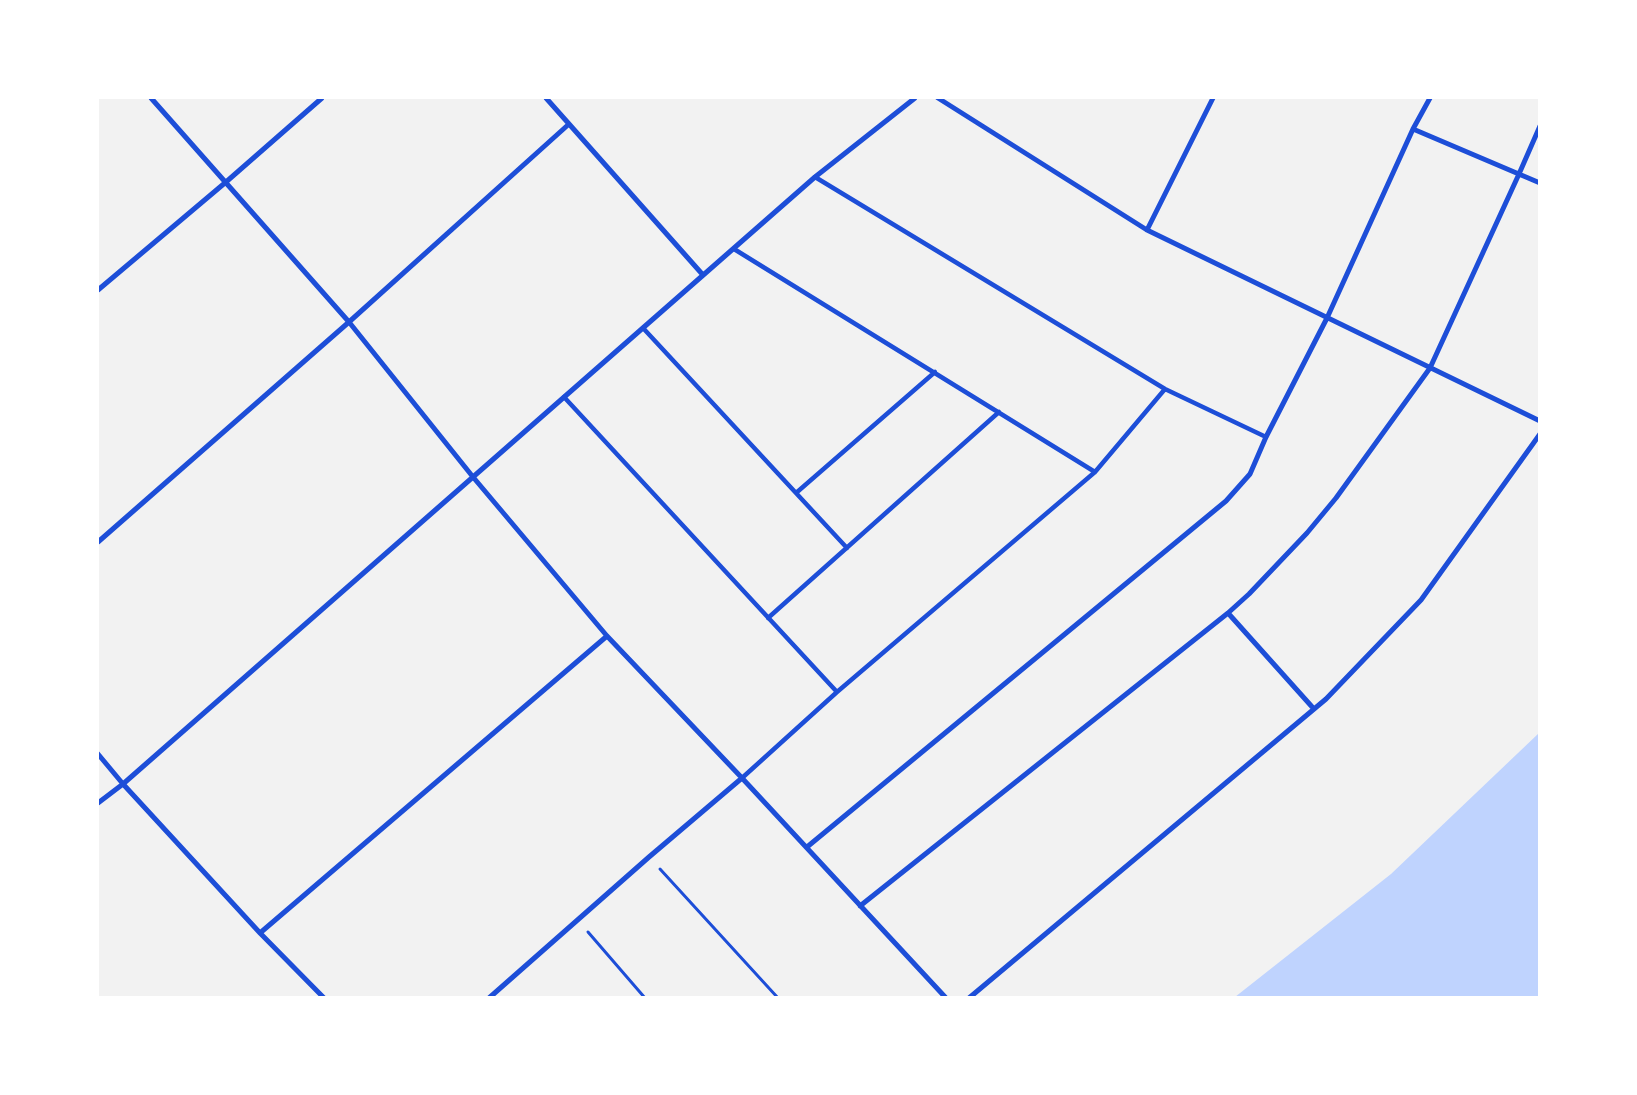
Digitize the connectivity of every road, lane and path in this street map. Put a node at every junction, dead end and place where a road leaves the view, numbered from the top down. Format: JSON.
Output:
{"nodes":[{"id":1,"x":151,"y":98,"type":"edge"},
{"id":2,"x":322,"y":98,"type":"edge"},
{"id":3,"x":546,"y":98,"type":"edge"},
{"id":4,"x":915,"y":98,"type":"edge"},
{"id":5,"x":938,"y":98,"type":"edge"},
{"id":6,"x":1213,"y":98,"type":"edge"},
{"id":7,"x":1430,"y":98,"type":"edge"},
{"id":8,"x":569,"y":124,"type":"junction"},
{"id":9,"x":1540,"y":126,"type":"edge"},
{"id":10,"x":1413,"y":129,"type":"junction"},
{"id":11,"x":1519,"y":174,"type":"junction"},
{"id":12,"x":816,"y":177,"type":"junction"},
{"id":13,"x":226,"y":182,"type":"junction"},
{"id":14,"x":1540,"y":183,"type":"edge"},
{"id":15,"x":1147,"y":230,"type":"junction"},
{"id":16,"x":734,"y":249,"type":"junction"},
{"id":17,"x":703,"y":275,"type":"junction"},
{"id":18,"x":98,"y":290,"type":"edge"},
{"id":19,"x":1327,"y":318,"type":"junction"},
{"id":20,"x":349,"y":322,"type":"junction"},
{"id":21,"x":643,"y":328,"type":"junction"},
{"id":22,"x":1430,"y":368,"type":"junction"},
{"id":23,"x":935,"y":372,"type":"junction"},
{"id":24,"x":1165,"y":389,"type":"junction"},
{"id":25,"x":564,"y":397,"type":"junction"},
{"id":26,"x":999,"y":412,"type":"junction"},
{"id":27,"x":1540,"y":422,"type":"edge"},
{"id":28,"x":1540,"y":434,"type":"edge"},
{"id":29,"x":1266,"y":437,"type":"junction"},
{"id":30,"x":1095,"y":472,"type":"junction"},
{"id":31,"x":473,"y":478,"type":"junction"},
{"id":32,"x":796,"y":493,"type":"junction"},
{"id":33,"x":98,"y":542,"type":"edge"},
{"id":34,"x":847,"y":548,"type":"junction"},
{"id":35,"x":1228,"y":613,"type":"junction"},
{"id":36,"x":768,"y":618,"type":"junction"},
{"id":37,"x":607,"y":636,"type":"junction"},
{"id":38,"x":837,"y":692,"type":"junction"},
{"id":39,"x":1314,"y":709,"type":"junction"},
{"id":40,"x":98,"y":754,"type":"edge"},
{"id":41,"x":742,"y":778,"type":"junction"},
{"id":42,"x":123,"y":784,"type":"junction"},
{"id":43,"x":98,"y":803,"type":"edge"},
{"id":44,"x":807,"y":847,"type":"junction"},
{"id":45,"x":649,"y":857,"type":"junction"},
{"id":46,"x":860,"y":906,"type":"junction"},
{"id":47,"x":577,"y":919,"type":"junction"},
{"id":48,"x":260,"y":933,"type":"junction"},
{"id":49,"x":324,"y":998,"type":"edge"},
{"id":50,"x":489,"y":998,"type":"edge"},
{"id":51,"x":645,"y":998,"type":"edge"},
{"id":52,"x":778,"y":998,"type":"edge"},
{"id":53,"x":946,"y":998,"type":"edge"},
{"id":54,"x":969,"y":998,"type":"edge"}],
"edges":[{"from":1,"to":13,"type":"street"},
{"from":2,"to":13,"type":"street"},
{"from":3,"to":8,"type":"street"},
{"from":4,"to":12,"type":"street"},
{"from":5,"to":15,"type":"street"},
{"from":6,"to":15,"type":"street"},
{"from":7,"to":10,"type":"street"},
{"from":8,"to":17,"type":"street"},
{"from":8,"to":20,"type":"street"},
{"from":9,"to":11,"type":"street"},
{"from":10,"to":11,"type":"street"},
{"from":10,"to":19,"type":"street"},
{"from":11,"to":14,"type":"street"},
{"from":11,"to":22,"type":"street"},
{"from":12,"to":16,"type":"street"},
{"from":12,"to":24,"type":"street"},
{"from":13,"to":18,"type":"street"},
{"from":13,"to":20,"type":"street"},
{"from":15,"to":19,"type":"street"},
{"from":16,"to":17,"type":"street"},
{"from":16,"to":23,"type":"street"},
{"from":17,"to":21,"type":"street"},
{"from":19,"to":22,"type":"street"},
{"from":19,"to":29,"type":"street"},
{"from":20,"to":31,"type":"street"},
{"from":20,"to":33,"type":"street"},
{"from":21,"to":25,"type":"street"},
{"from":21,"to":32,"type":"street"},
{"from":22,"to":27,"type":"street"},
{"from":22,"to":35,"type":"street"},
{"from":23,"to":26,"type":"street"},
{"from":23,"to":32,"type":"street"},
{"from":24,"to":29,"type":"street"},
{"from":24,"to":30,"type":"street"},
{"from":25,"to":31,"type":"street"},
{"from":25,"to":36,"type":"street"},
{"from":26,"to":30,"type":"street"},
{"from":26,"to":34,"type":"street"},
{"from":28,"to":39,"type":"street"},
{"from":29,"to":44,"type":"street"},
{"from":30,"to":38,"type":"street"},
{"from":31,"to":37,"type":"street"},
{"from":31,"to":42,"type":"street"},
{"from":32,"to":34,"type":"street"},
{"from":34,"to":36,"type":"street"},
{"from":35,"to":39,"type":"street"},
{"from":35,"to":46,"type":"street"},
{"from":36,"to":38,"type":"street"},
{"from":37,"to":41,"type":"street"},
{"from":37,"to":48,"type":"street"},
{"from":38,"to":41,"type":"street"},
{"from":39,"to":54,"type":"street"},
{"from":40,"to":42,"type":"street"},
{"from":41,"to":44,"type":"street"},
{"from":41,"to":45,"type":"street"},
{"from":42,"to":43,"type":"street"},
{"from":42,"to":48,"type":"street"},
{"from":44,"to":46,"type":"street"},
{"from":45,"to":47,"type":"street"},
{"from":45,"to":52,"type":"path"},
{"from":46,"to":53,"type":"street"},
{"from":47,"to":50,"type":"street"},
{"from":47,"to":51,"type":"path"},
{"from":48,"to":49,"type":"street"}]}
